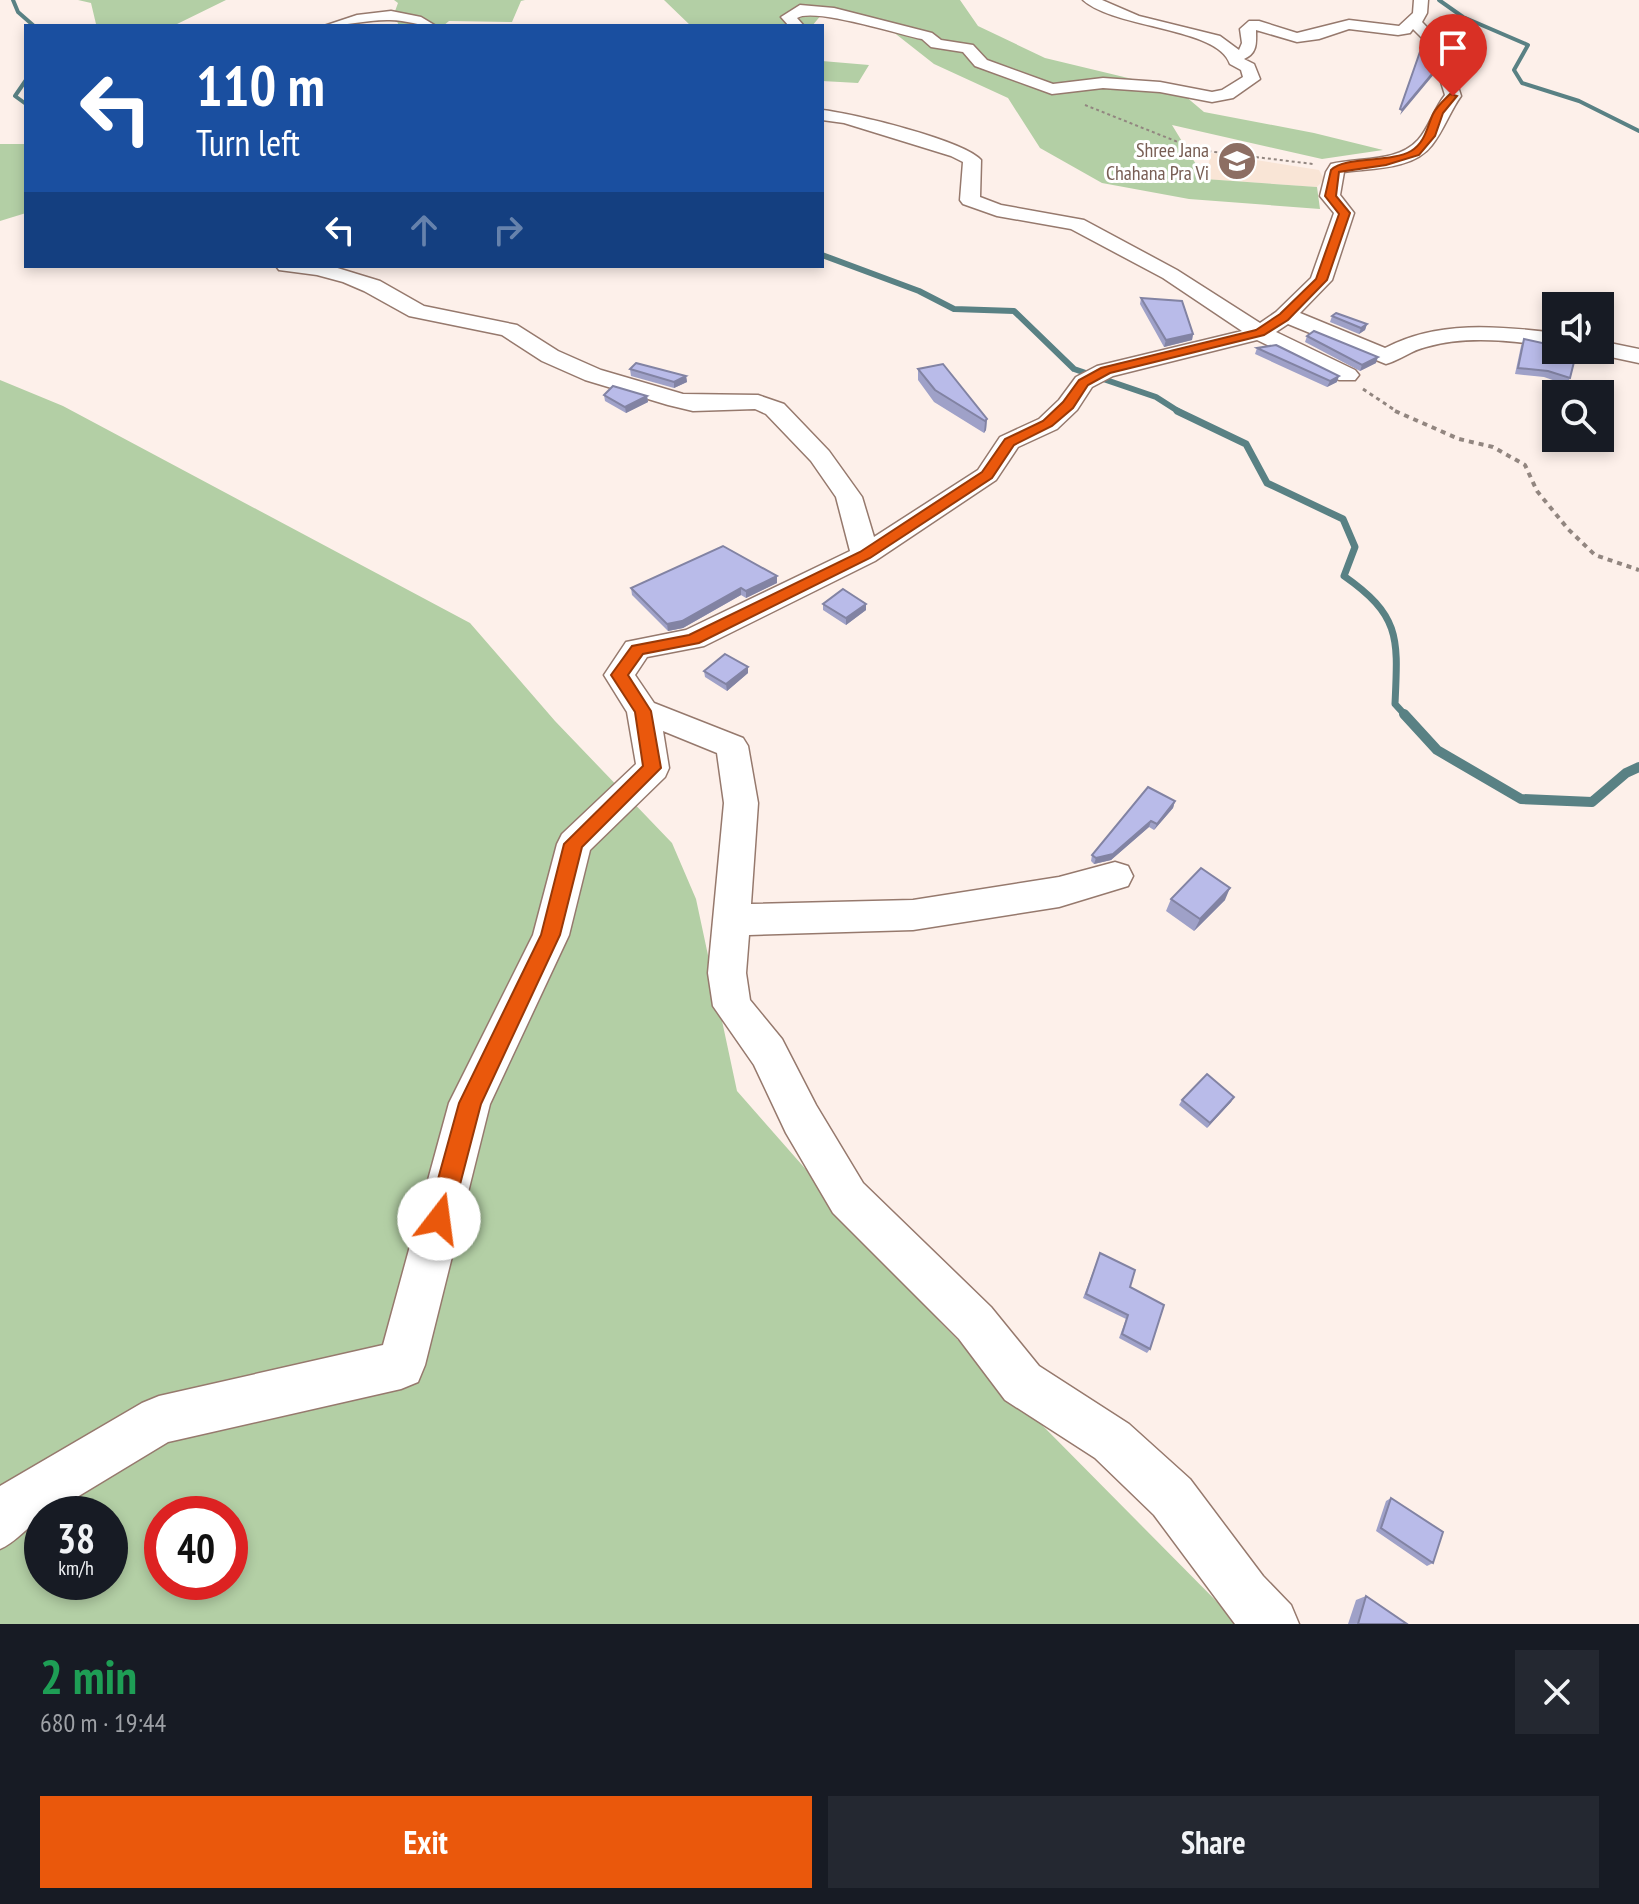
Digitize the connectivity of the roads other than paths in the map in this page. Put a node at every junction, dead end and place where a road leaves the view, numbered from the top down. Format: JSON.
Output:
{"nodes":[{"id":1,"x":1090,"y":0,"type":"edge"},
{"id":2,"x":1421,"y":0,"type":"edge"},
{"id":3,"x":1414,"y":23,"type":"junction"},
{"id":4,"x":340,"y":24,"type":"edge"},
{"id":5,"x":425,"y":24,"type":"edge"},
{"id":6,"x":795,"y":24,"type":"edge"},
{"id":7,"x":1237,"y":56,"type":"junction"},
{"id":8,"x":824,"y":115,"type":"edge"},
{"id":9,"x":308,"y":268,"type":"edge"},
{"id":10,"x":1286,"y":315,"type":"junction"},
{"id":11,"x":1260,"y":333,"type":"junction"},
{"id":12,"x":1542,"y":338,"type":"edge"},
{"id":13,"x":1614,"y":351,"type":"edge"},
{"id":14,"x":1639,"y":356,"type":"edge"},
{"id":15,"x":1347,"y":375,"type":"road end"},
{"id":16,"x":865,"y":555,"type":"junction"},
{"id":17,"x":643,"y":711,"type":"junction"},
{"id":18,"x":1115,"y":876,"type":"dead end"},
{"id":19,"x":734,"y":920,"type":"junction"},
{"id":20,"x":0,"y":1523,"type":"edge"},
{"id":21,"x":1272,"y":1624,"type":"edge"}],
"edges":[{"from":1,"to":7,"type":"street"},
{"from":2,"to":3,"type":"street"},
{"from":3,"to":7,"type":"street"},
{"from":3,"to":10,"type":"street"},
{"from":4,"to":5,"type":"street"},
{"from":6,"to":7,"type":"street"},
{"from":8,"to":11,"type":"street"},
{"from":9,"to":16,"type":"street"},
{"from":10,"to":11,"type":"street"},
{"from":10,"to":12,"type":"street"},
{"from":11,"to":15,"type":"street"},
{"from":11,"to":16,"type":"street"},
{"from":13,"to":14,"type":"street"},
{"from":16,"to":17,"type":"street"},
{"from":17,"to":19,"type":"street"},
{"from":17,"to":20,"type":"street"},
{"from":18,"to":19,"type":"street"},
{"from":19,"to":21,"type":"street"}]}
